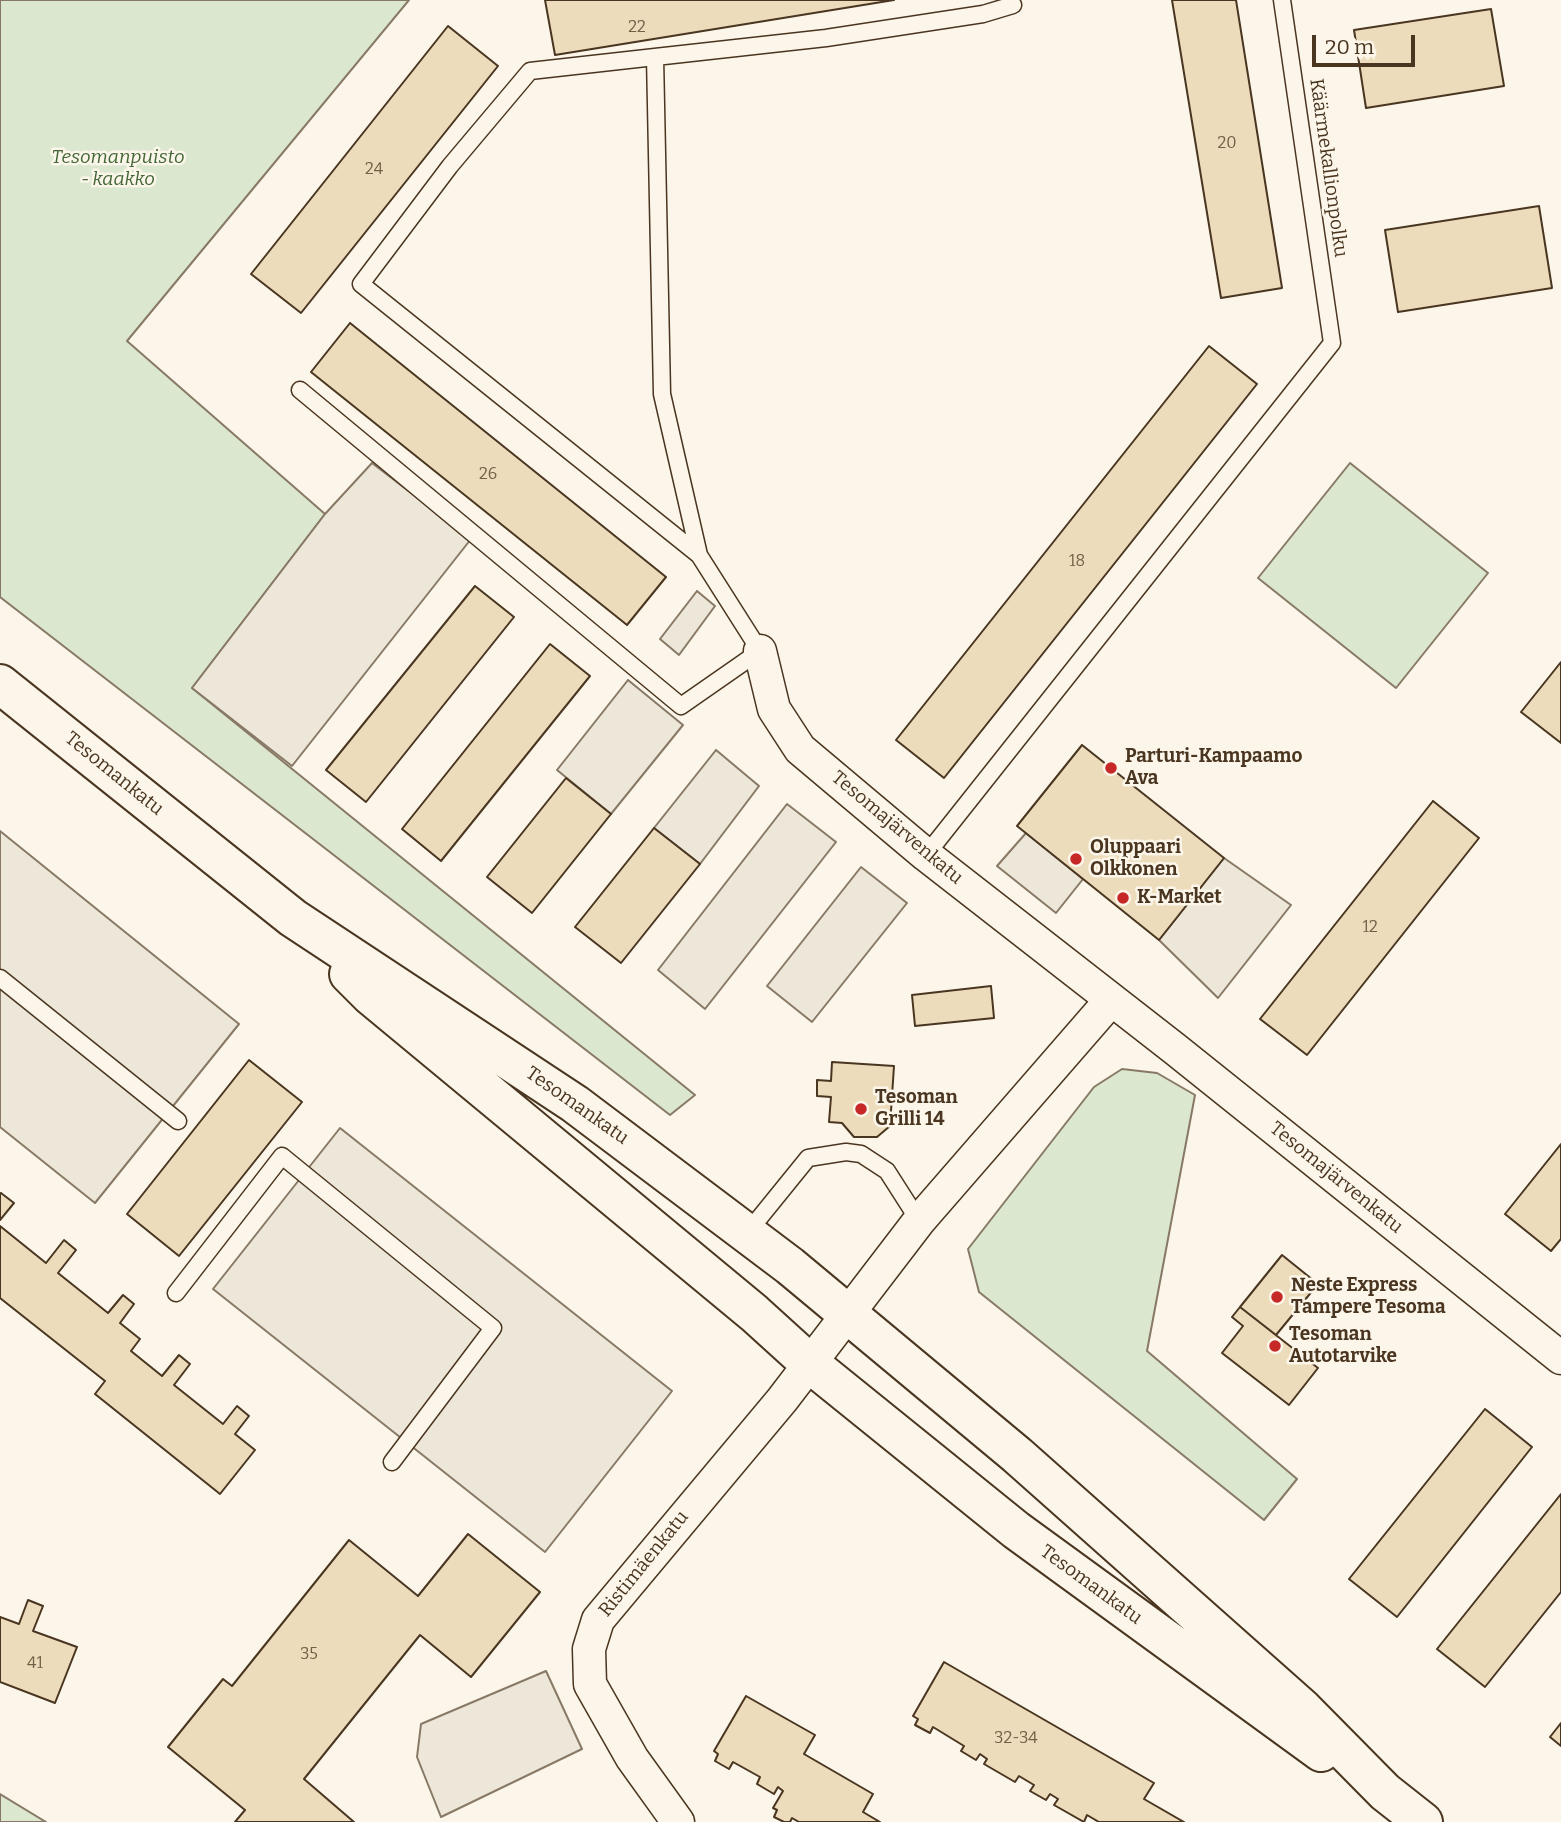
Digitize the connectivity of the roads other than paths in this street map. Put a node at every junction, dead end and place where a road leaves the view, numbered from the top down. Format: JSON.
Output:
{"nodes":[{"id":1,"x":1282,"y":0,"type":"edge"},
{"id":2,"x":1013,"y":5,"type":"dead end"},
{"id":3,"x":656,"y":57,"type":"junction"},
{"id":4,"x":300,"y":390,"type":"dead end"},
{"id":5,"x":699,"y":555,"type":"junction"},
{"id":6,"x":760,"y":651,"type":"junction"},
{"id":7,"x":0,"y":684,"type":"edge"},
{"id":8,"x":926,"y":855,"type":"junction"},
{"id":9,"x":293,"y":918,"type":"junction"},
{"id":10,"x":0,"y":978,"type":"edge"},
{"id":11,"x":1111,"y":1000,"type":"junction"},
{"id":12,"x":178,"y":1121,"type":"dead end"},
{"id":13,"x":919,"y":1221,"type":"junction"},
{"id":14,"x":748,"y":1232,"type":"junction"},
{"id":15,"x":176,"y":1293,"type":"dead end"},
{"id":16,"x":848,"y":1314,"type":"junction"},
{"id":17,"x":1561,"y":1358,"type":"edge"},
{"id":18,"x":808,"y":1362,"type":"junction"},
{"id":19,"x":392,"y":1462,"type":"dead end"},
{"id":20,"x":1385,"y":1792,"type":"junction"},
{"id":21,"x":678,"y":1822,"type":"edge"},
{"id":22,"x":1423,"y":1822,"type":"edge"}],
"edges":[{"from":1,"to":8,"type":"lane","name":"Käärmekallionpolku"},
{"from":2,"to":3,"type":"lane"},
{"from":3,"to":5,"type":"lane"},
{"from":3,"to":5,"type":"lane"},
{"from":4,"to":6,"type":"lane"},
{"from":5,"to":6,"type":"lane"},
{"from":6,"to":8,"type":"street","name":"Tesomajärvenkatu"},
{"from":7,"to":9,"type":"main road","name":"Tesomankatu"},
{"from":8,"to":11,"type":"street","name":"Tesomajärvenkatu"},
{"from":9,"to":14,"type":"main road","name":"Tesomankatu"},
{"from":9,"to":18,"type":"main road","name":"Tesomankatu"},
{"from":10,"to":12,"type":"lane"},
{"from":11,"to":13,"type":"street"},
{"from":11,"to":17,"type":"street","name":"Tesomajärvenkatu"},
{"from":13,"to":14,"type":"lane"},
{"from":13,"to":16,"type":"street"},
{"from":14,"to":16,"type":"main road","name":"Tesomankatu"},
{"from":15,"to":19,"type":"lane"},
{"from":16,"to":18,"type":"street"},
{"from":16,"to":20,"type":"main road","name":"Tesomankatu"},
{"from":18,"to":20,"type":"main road","name":"Tesomankatu"},
{"from":18,"to":21,"type":"street","name":"Ristimäenkatu"},
{"from":20,"to":22,"type":"main road","name":"Tesomankatu"}]}
